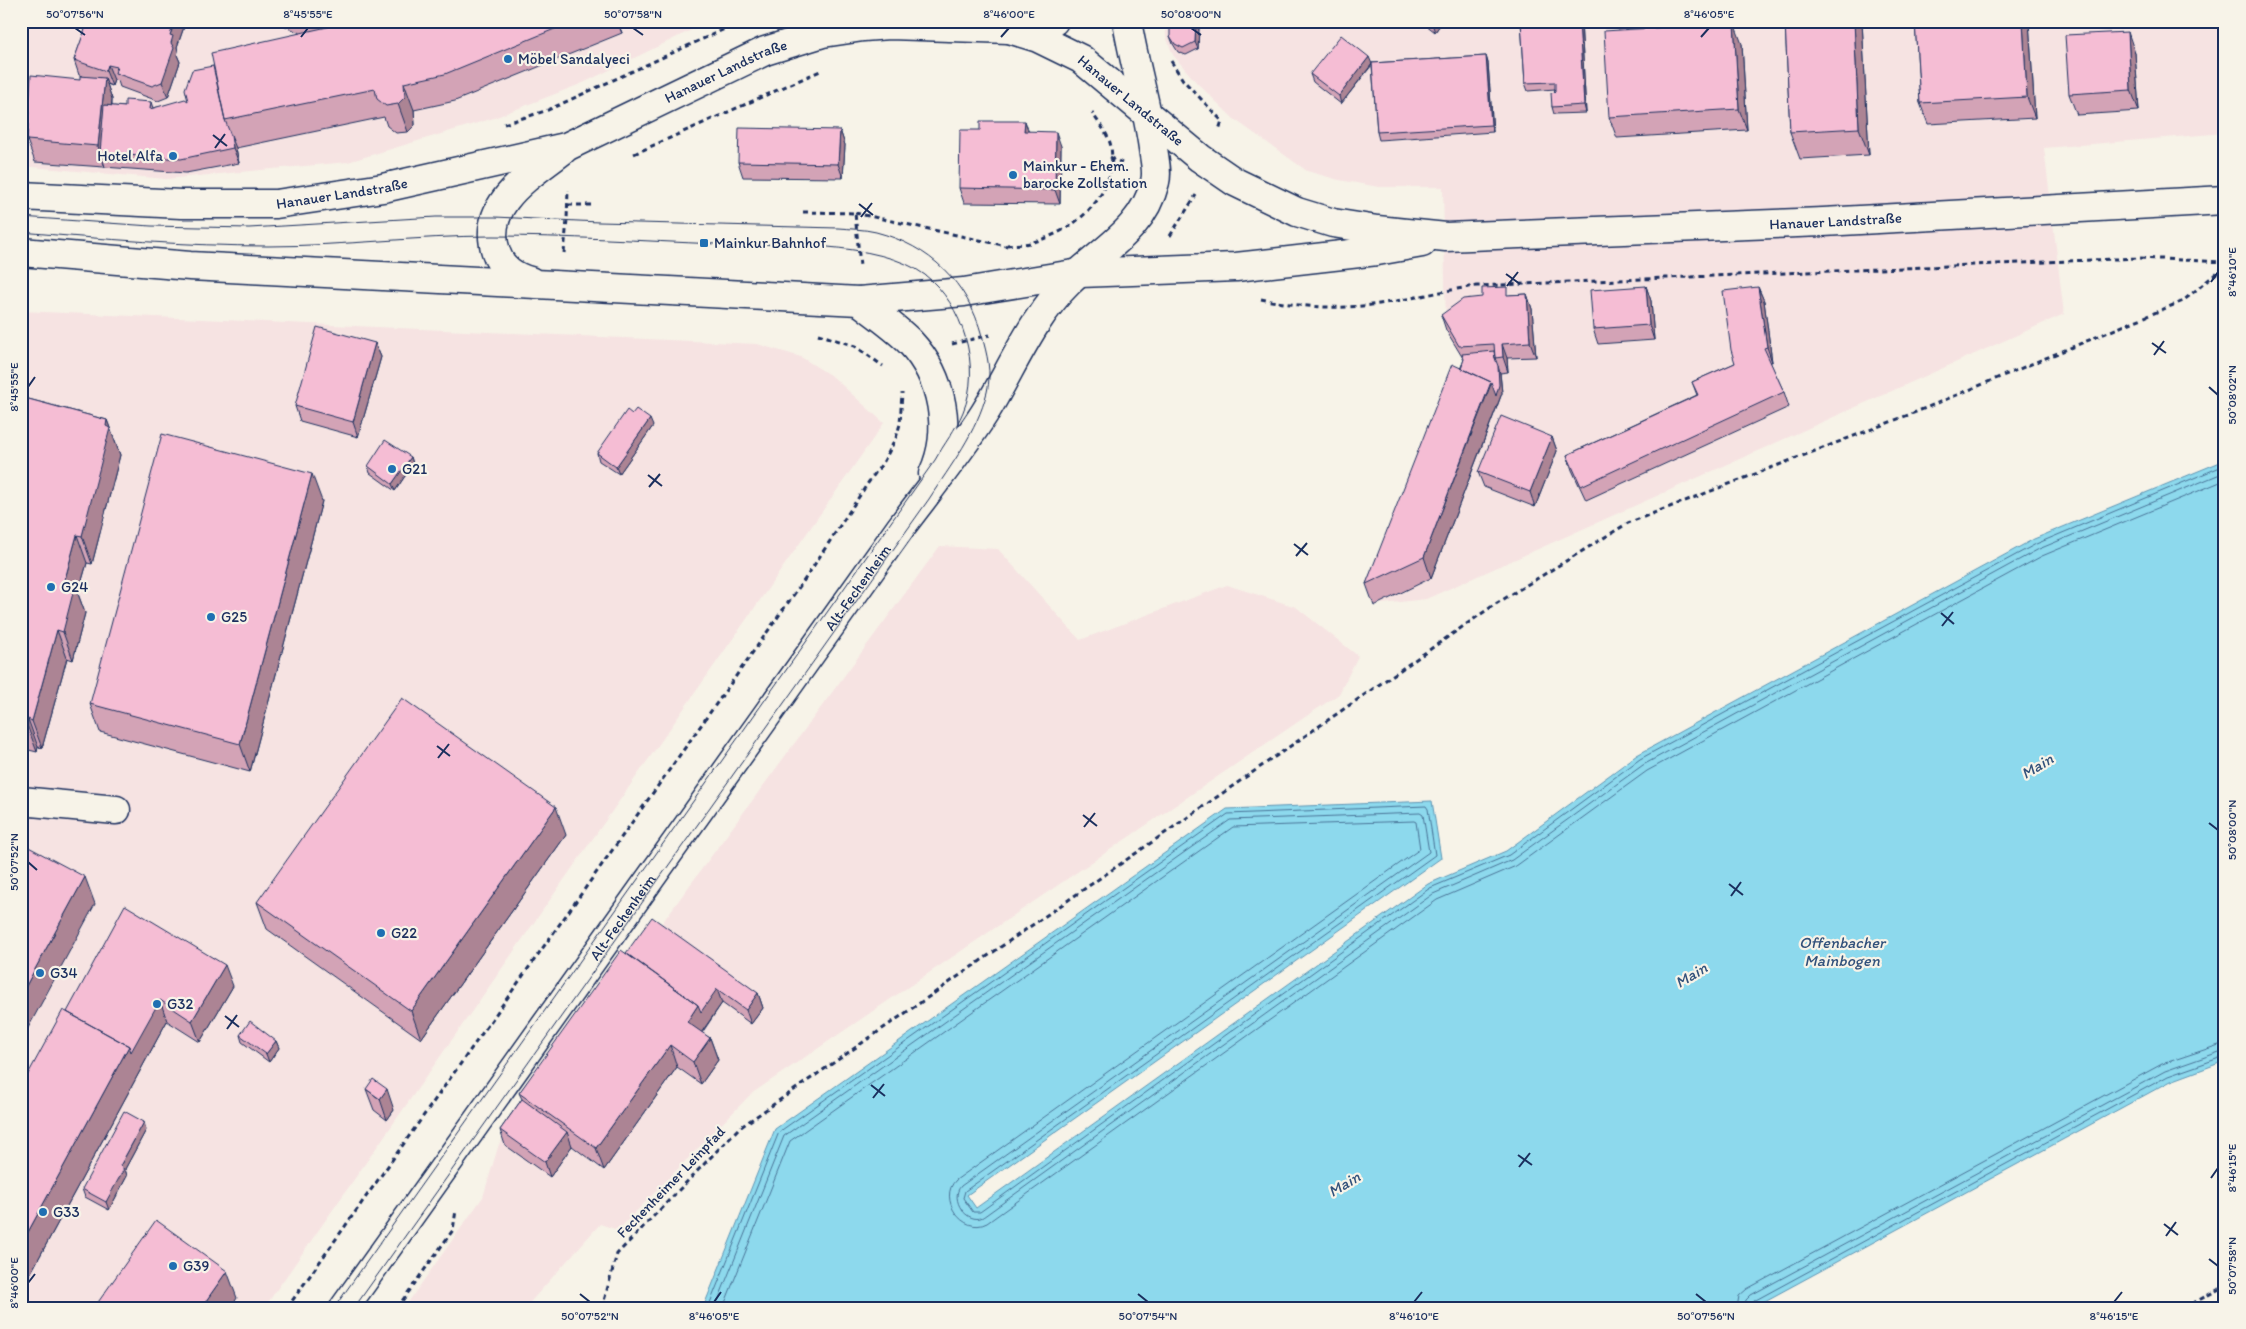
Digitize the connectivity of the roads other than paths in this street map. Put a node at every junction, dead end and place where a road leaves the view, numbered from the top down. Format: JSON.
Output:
{"nodes":[{"id":1,"x":1054,"y":21,"type":"edge"},
{"id":2,"x":1128,"y":21,"type":"edge"},
{"id":3,"x":1009,"y":29,"type":"junction"},
{"id":4,"x":1148,"y":117,"type":"junction"},
{"id":5,"x":566,"y":147,"type":"junction"},
{"id":6,"x":21,"y":196,"type":"edge"},
{"id":7,"x":2225,"y":200,"type":"edge"},
{"id":8,"x":1446,"y":237,"type":"junction"},
{"id":9,"x":21,"y":252,"type":"edge"},
{"id":10,"x":1080,"y":273,"type":"junction"},
{"id":11,"x":559,"y":284,"type":"junction"},
{"id":12,"x":859,"y":300,"type":"junction"},
{"id":13,"x":901,"y":527,"type":"junction"},
{"id":14,"x":21,"y":801,"type":"edge"},
{"id":15,"x":116,"y":810,"type":"dead end"},
{"id":16,"x":344,"y":1308,"type":"edge"}],
"edges":[{"from":1,"to":3,"type":"main road"},
{"from":2,"to":4,"type":"main road","name":"Alt-Fechenheim"},
{"from":3,"to":4,"type":"main road","name":"Hanauer Landstraße"},
{"from":3,"to":5,"type":"main road","name":"Hanauer Landstraße"},
{"from":4,"to":8,"type":"main road","name":"Hanauer Landstraße"},
{"from":4,"to":10,"type":"main road","name":"Alt-Fechenheim"},
{"from":5,"to":6,"type":"main road","name":"Hanauer Landstraße"},
{"from":5,"to":11,"type":"main road"},
{"from":7,"to":8,"type":"main road","name":"Hanauer Landstraße"},
{"from":8,"to":10,"type":"main road","name":"Hanauer Landstraße"},
{"from":9,"to":11,"type":"main road","name":"Hanauer Landstraße"},
{"from":10,"to":12,"type":"main road","name":"Hanauer Landstraße"},
{"from":10,"to":13,"type":"main road","name":"Alt-Fechenheim"},
{"from":11,"to":12,"type":"main road","name":"Hanauer Landstraße"},
{"from":12,"to":13,"type":"main road","name":"Alt-Fechenheim"},
{"from":13,"to":16,"type":"main road","name":"Alt-Fechenheim"},
{"from":14,"to":15,"type":"main road"}]}
